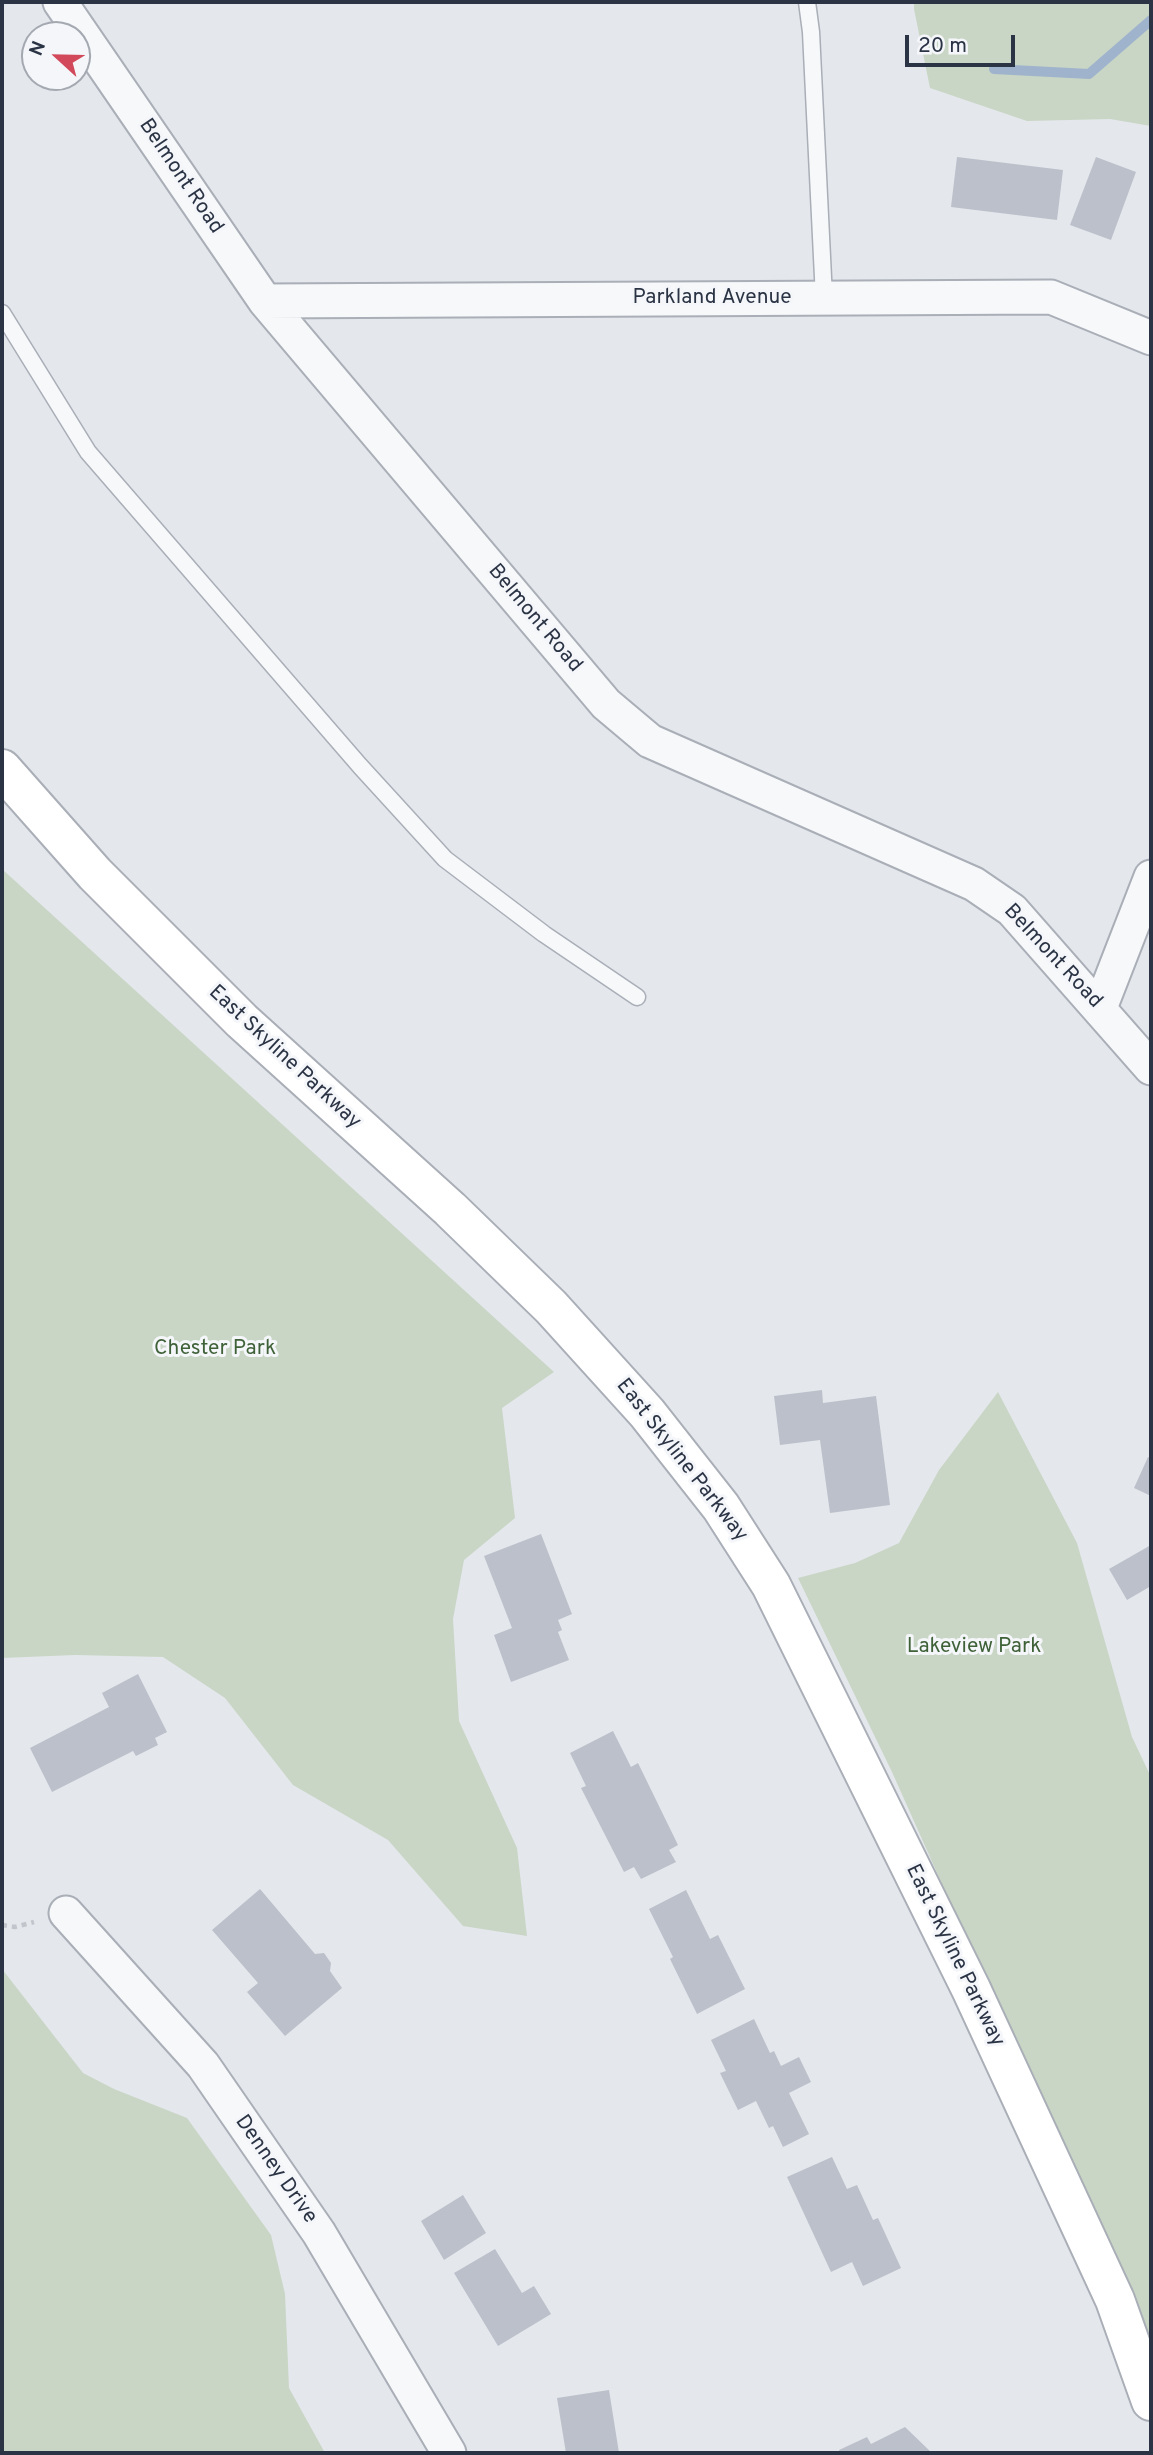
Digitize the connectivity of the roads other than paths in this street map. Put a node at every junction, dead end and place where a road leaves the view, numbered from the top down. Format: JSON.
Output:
{"nodes":[{"id":1,"x":60,"y":2,"type":"edge"},
{"id":2,"x":807,"y":2,"type":"edge"},
{"id":3,"x":824,"y":298,"type":"junction"},
{"id":4,"x":265,"y":301,"type":"junction"},
{"id":5,"x":2,"y":313,"type":"edge"},
{"id":6,"x":1151,"y":338,"type":"edge"},
{"id":7,"x":2,"y":769,"type":"edge"},
{"id":8,"x":1151,"y":877,"type":"edge"},
{"id":9,"x":637,"y":997,"type":"dead end"},
{"id":10,"x":1100,"y":1008,"type":"junction"},
{"id":11,"x":1151,"y":1068,"type":"edge"},
{"id":12,"x":66,"y":1913,"type":"dead end"},
{"id":13,"x":1151,"y":2401,"type":"edge"},
{"id":14,"x":449,"y":2453,"type":"edge"}],
"edges":[{"from":1,"to":4,"type":"street","name":"Belmont Road"},
{"from":2,"to":3,"type":"lane"},
{"from":3,"to":4,"type":"street","name":"Parkland Avenue"},
{"from":3,"to":6,"type":"street","name":"Parkland Avenue"},
{"from":4,"to":10,"type":"street","name":"Belmont Road"},
{"from":5,"to":9,"type":"lane"},
{"from":7,"to":13,"type":"street","name":"East Skyline Parkway"},
{"from":8,"to":10,"type":"street"},
{"from":10,"to":11,"type":"street","name":"Belmont Road"},
{"from":12,"to":14,"type":"street","name":"Denney Drive"}]}
